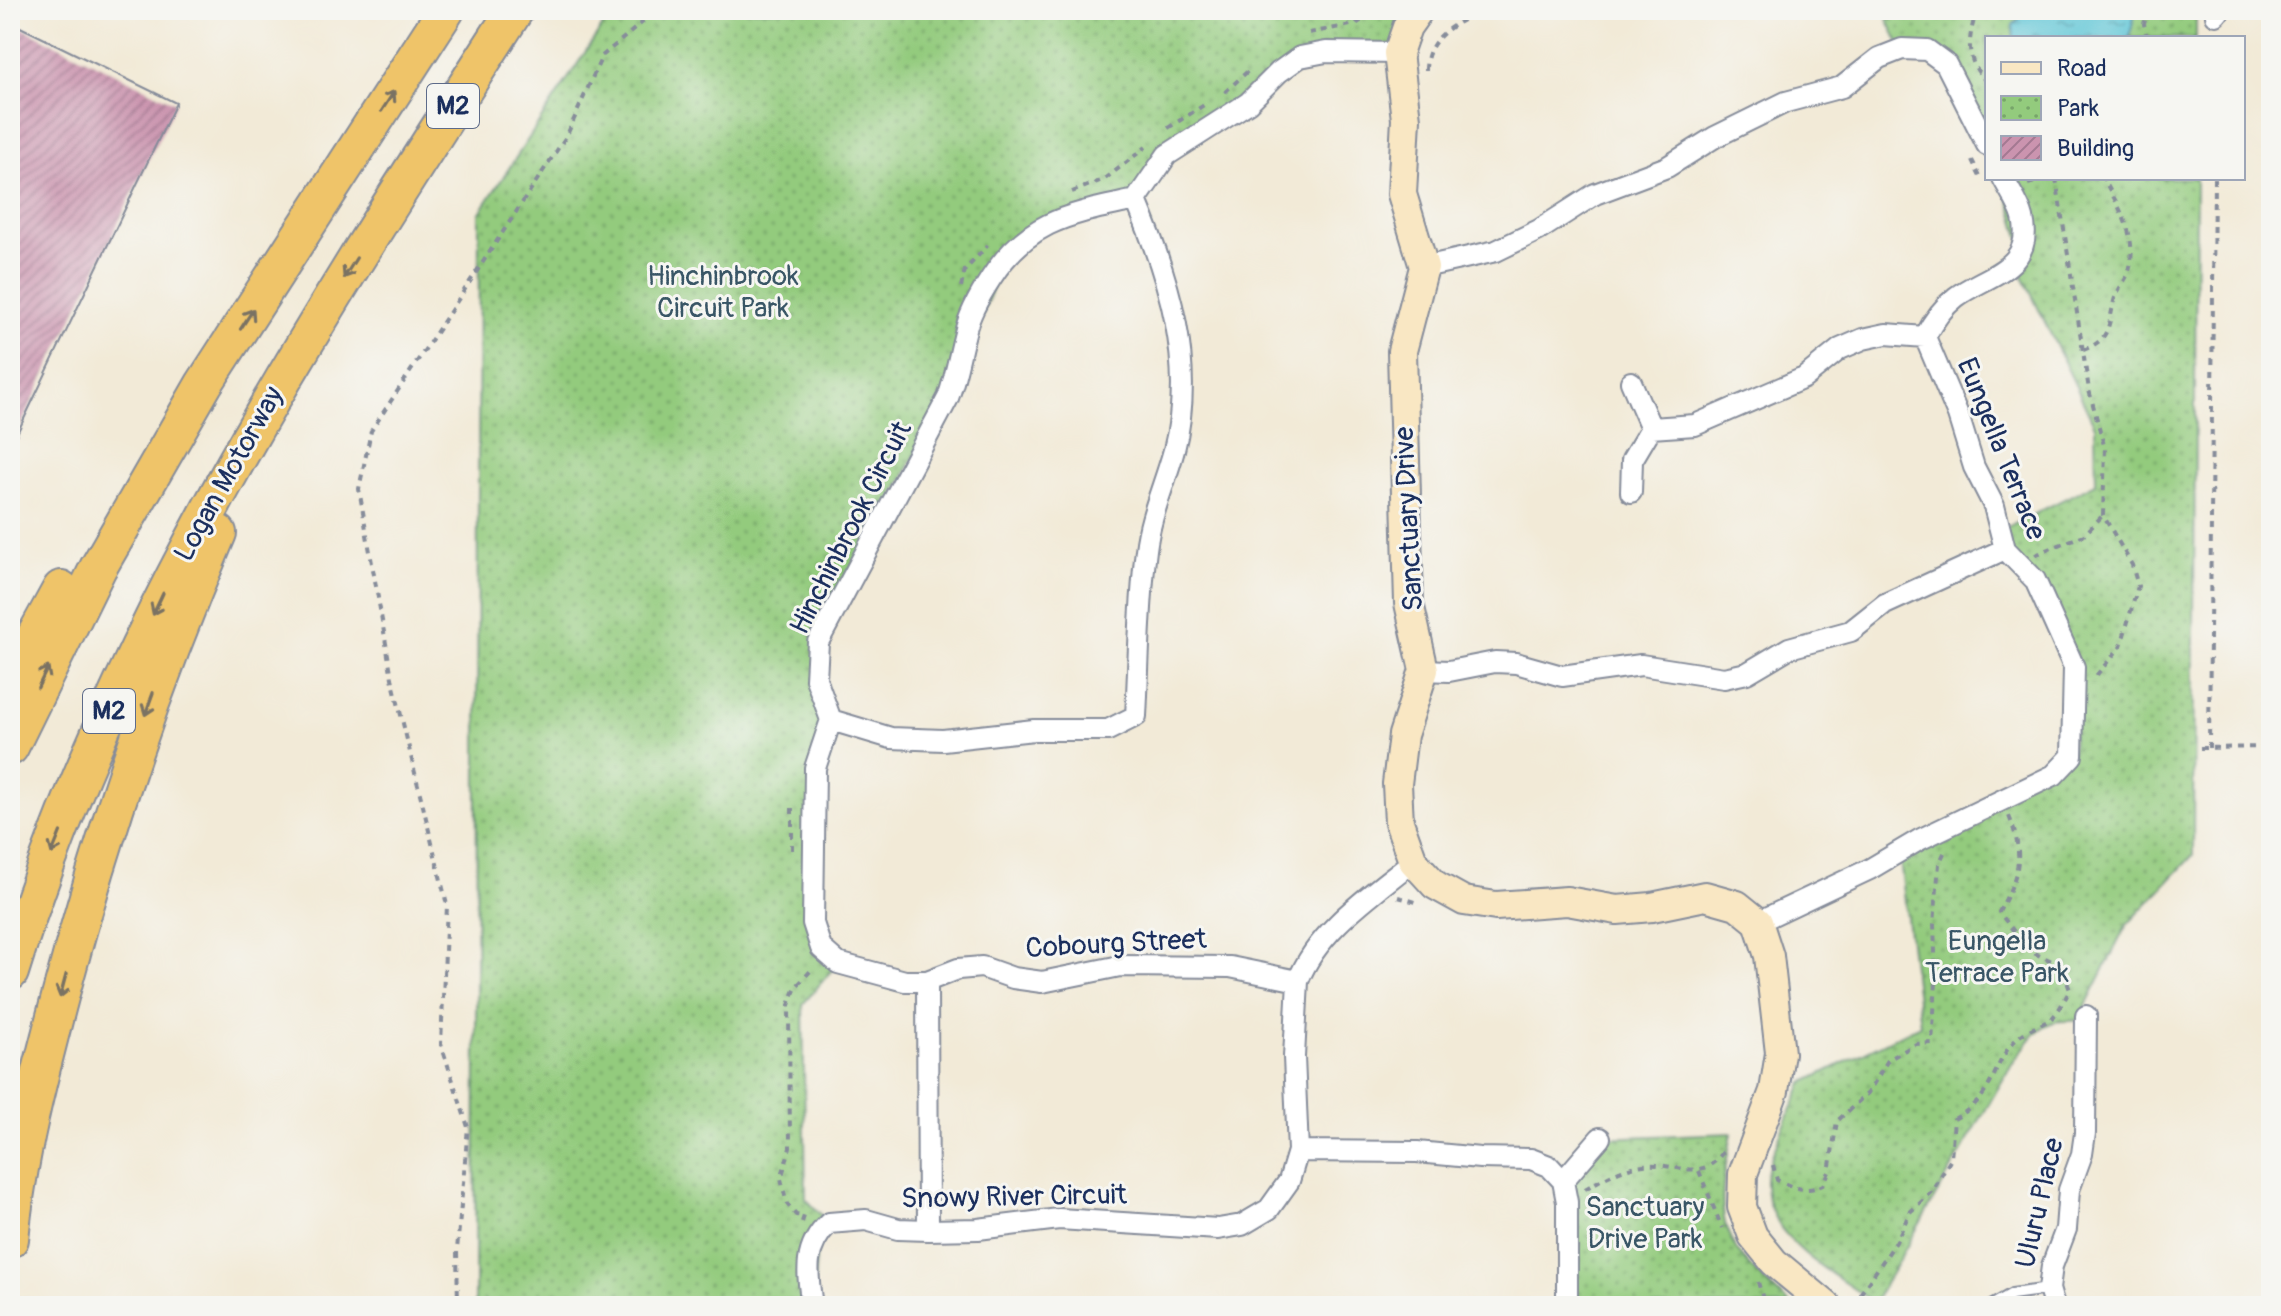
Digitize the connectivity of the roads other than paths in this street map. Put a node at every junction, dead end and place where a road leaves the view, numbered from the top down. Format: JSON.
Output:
{"nodes":[{"id":1,"x":446,"y":10,"type":"edge"},
{"id":2,"x":515,"y":10,"type":"edge"},
{"id":3,"x":1419,"y":10,"type":"edge"},
{"id":4,"x":1398,"y":53,"type":"junction"},
{"id":5,"x":1978,"y":150,"type":"edge"},
{"id":6,"x":2006,"y":184,"type":"edge"},
{"id":7,"x":1136,"y":200,"type":"junction"},
{"id":8,"x":1424,"y":267,"type":"junction"},
{"id":9,"x":1925,"y":337,"type":"junction"},
{"id":10,"x":1631,"y":382,"type":"dead end"},
{"id":11,"x":204,"y":384,"type":"junction"},
{"id":12,"x":1651,"y":428,"type":"junction"},
{"id":13,"x":233,"y":461,"type":"junction"},
{"id":14,"x":1631,"y":492,"type":"dead end"},
{"id":15,"x":2005,"y":549,"type":"junction"},
{"id":16,"x":1424,"y":670,"type":"junction"},
{"id":17,"x":10,"y":682,"type":"edge"},
{"id":18,"x":831,"y":720,"type":"junction"},
{"id":19,"x":10,"y":747,"type":"edge"},
{"id":20,"x":1413,"y":861,"type":"junction"},
{"id":21,"x":1758,"y":922,"type":"junction"},
{"id":22,"x":10,"y":972,"type":"edge"},
{"id":23,"x":927,"y":981,"type":"junction"},
{"id":24,"x":1298,"y":981,"type":"junction"},
{"id":25,"x":2086,"y":1016,"type":"dead end"},
{"id":26,"x":1600,"y":1138,"type":"dead end"},
{"id":27,"x":1298,"y":1151,"type":"junction"},
{"id":28,"x":1563,"y":1181,"type":"junction"},
{"id":29,"x":928,"y":1230,"type":"junction"},
{"id":30,"x":10,"y":1239,"type":"edge"},
{"id":31,"x":2052,"y":1298,"type":"edge"},
{"id":32,"x":1839,"y":1301,"type":"edge"},
{"id":33,"x":812,"y":1306,"type":"edge"},
{"id":34,"x":1567,"y":1306,"type":"edge"},
{"id":35,"x":1991,"y":1306,"type":"edge"}],
"edges":[{"from":11,"to":1,"type":"highway","number":"M2","one_way":true},
{"from":2,"to":13,"type":"highway","name":"Logan Motorway","number":"M2","one_way":true},
{"from":3,"to":4,"type":"street"},
{"from":4,"to":7,"type":"street"},
{"from":4,"to":8,"type":"street"},
{"from":5,"to":8,"type":"street"},
{"from":6,"to":9,"type":"street","name":"Eungella Terrace"},
{"from":7,"to":18,"type":"street","name":"Hinchinbrook Circuit"},
{"from":7,"to":18,"type":"street"},
{"from":8,"to":16,"type":"street","name":"Sanctuary Drive"},
{"from":9,"to":12,"type":"street"},
{"from":9,"to":15,"type":"street","name":"Eungella Terrace"},
{"from":10,"to":12,"type":"street"},
{"from":11,"to":17,"type":"highway"},
{"from":19,"to":11,"type":"highway","number":"M2","one_way":true},
{"from":12,"to":14,"type":"street"},
{"from":13,"to":22,"type":"highway","name":"Logan Motorway","number":"M2","one_way":true},
{"from":13,"to":30,"type":"highway","one_way":true},
{"from":15,"to":16,"type":"street"},
{"from":15,"to":21,"type":"street","name":"Eungella Terrace"},
{"from":16,"to":20,"type":"street"},
{"from":18,"to":23,"type":"street","name":"Cobourg Street"},
{"from":20,"to":21,"type":"street"},
{"from":20,"to":24,"type":"street"},
{"from":21,"to":32,"type":"street"},
{"from":23,"to":24,"type":"street","name":"Cobourg Street"},
{"from":23,"to":29,"type":"street"},
{"from":24,"to":27,"type":"street","name":"Snowy River Circuit"},
{"from":25,"to":31,"type":"street","name":"Uluru Place"},
{"from":26,"to":28,"type":"street"},
{"from":27,"to":28,"type":"street"},
{"from":27,"to":29,"type":"street","name":"Snowy River Circuit"},
{"from":28,"to":34,"type":"street"},
{"from":29,"to":33,"type":"street","name":"Snowy River Circuit"},
{"from":31,"to":35,"type":"lane"}]}
